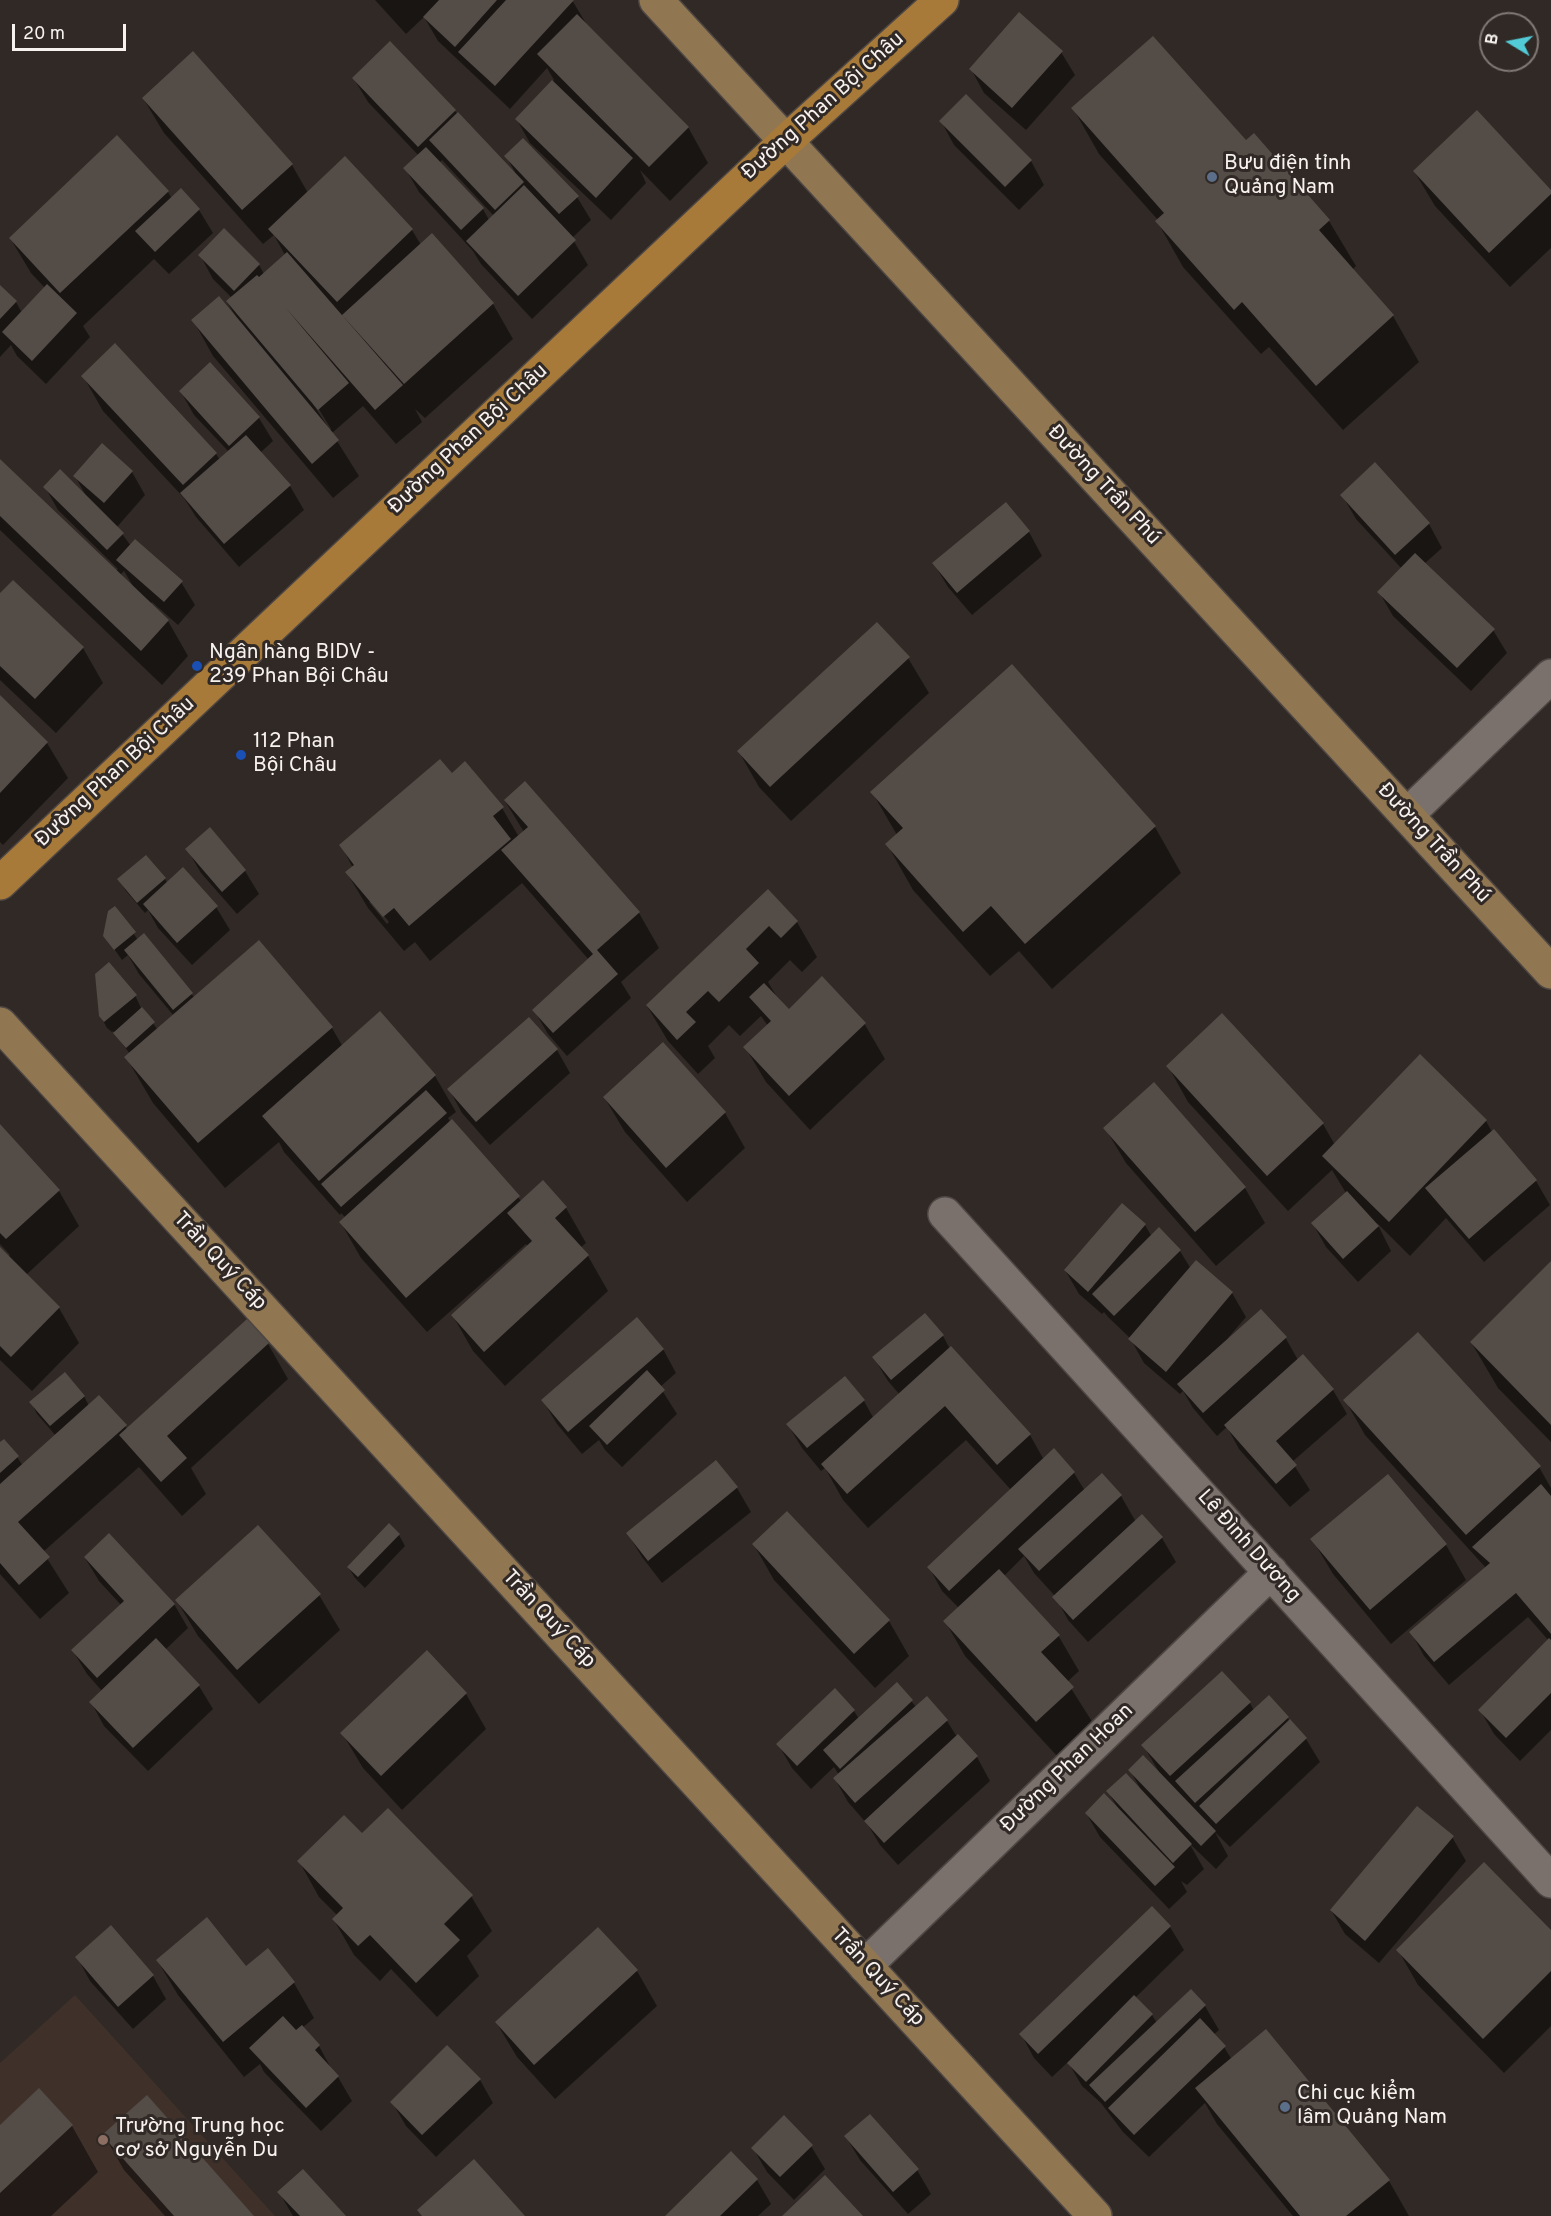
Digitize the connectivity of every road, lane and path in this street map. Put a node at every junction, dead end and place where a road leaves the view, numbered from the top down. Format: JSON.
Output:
{"nodes":[{"id":1,"x":656,"y":0,"type":"edge"},
{"id":2,"x":942,"y":0,"type":"edge"},
{"id":3,"x":785,"y":142,"type":"junction"},
{"id":4,"x":1551,"y":676,"type":"edge"},
{"id":5,"x":1407,"y":815,"type":"junction"},
{"id":6,"x":0,"y":883,"type":"edge"},
{"id":7,"x":1551,"y":972,"type":"edge"},
{"id":8,"x":0,"y":1024,"type":"edge"},
{"id":9,"x":945,"y":1214,"type":"dead end"},
{"id":10,"x":1271,"y":1572,"type":"junction"},
{"id":11,"x":1551,"y":1881,"type":"edge"},
{"id":12,"x":865,"y":1966,"type":"junction"},
{"id":13,"x":1095,"y":2216,"type":"edge"}],
"edges":[{"from":1,"to":3,"type":"street","name":"Đường Trần Phú"},
{"from":2,"to":3,"type":"main road","name":"Đường Phan Bội Châu"},
{"from":3,"to":5,"type":"street","name":"Đường Trần Phú"},
{"from":3,"to":6,"type":"main road","name":"Đường Phan Bội Châu"},
{"from":4,"to":5,"type":"street"},
{"from":5,"to":7,"type":"street","name":"Đường Trần Phú"},
{"from":8,"to":12,"type":"street","name":"Trần Quý Cáp"},
{"from":9,"to":10,"type":"street","name":"Lê Đình Dương"},
{"from":10,"to":11,"type":"street","name":"Lê Đình Dương"},
{"from":10,"to":12,"type":"street","name":"Đường Phan Hoan"},
{"from":12,"to":13,"type":"street","name":"Trần Quý Cáp"}]}
